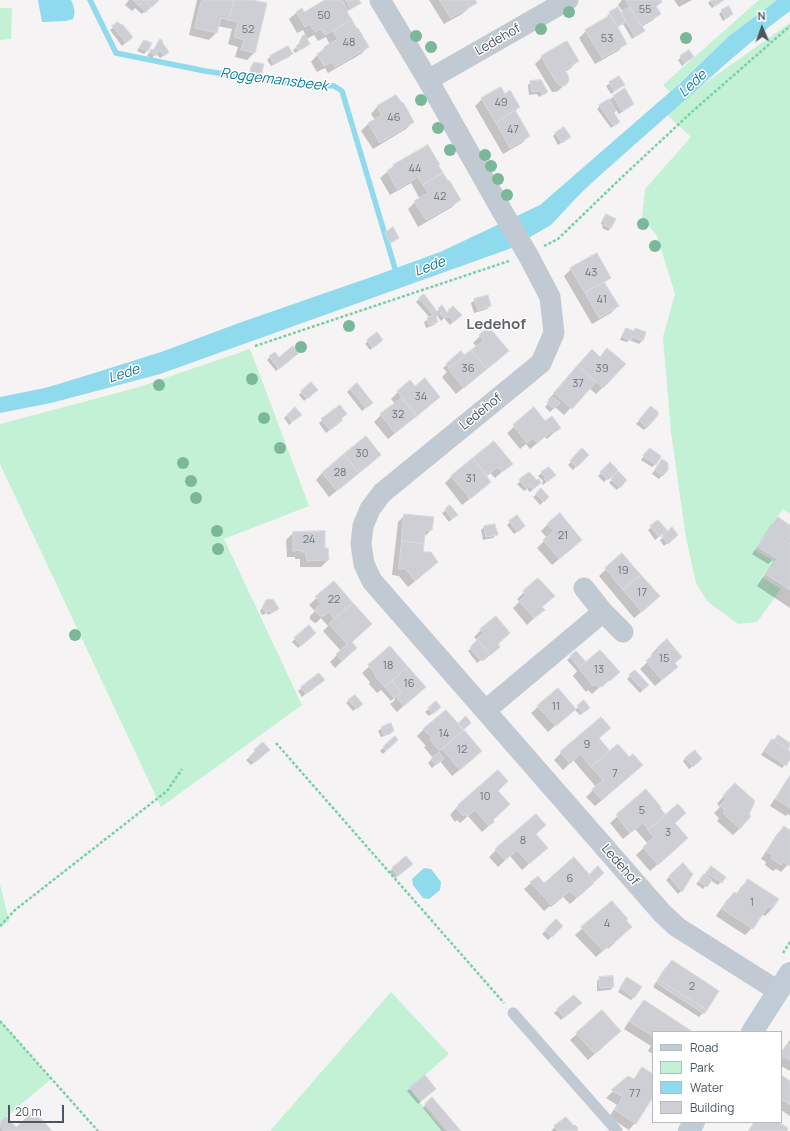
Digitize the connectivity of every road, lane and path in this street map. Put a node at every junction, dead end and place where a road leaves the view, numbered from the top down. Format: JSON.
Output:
{"nodes":[{"id":1,"x":380,"y":0,"type":"edge"},
{"id":2,"x":568,"y":0,"type":"edge"},
{"id":3,"x":790,"y":26,"type":"edge"},
{"id":4,"x":428,"y":80,"type":"junction"},
{"id":5,"x":526,"y":251,"type":"junction"},
{"id":6,"x":255,"y":346,"type":"dead end"},
{"id":7,"x":584,"y":588,"type":"dead end"},
{"id":8,"x":603,"y":612,"type":"junction"},
{"id":9,"x":623,"y":632,"type":"dead end"},
{"id":10,"x":486,"y":710,"type":"junction"},
{"id":11,"x":276,"y":743,"type":"dead end"},
{"id":12,"x":182,"y":769,"type":"dead end"},
{"id":13,"x":0,"y":926,"type":"edge"},
{"id":14,"x":790,"y":973,"type":"edge"},
{"id":15,"x":778,"y":991,"type":"junction"},
{"id":16,"x":513,"y":1012,"type":"joint"},
{"id":17,"x":0,"y":1021,"type":"edge"},
{"id":18,"x":753,"y":1031,"type":"edge"},
{"id":19,"x":98,"y":1131,"type":"edge"},
{"id":20,"x":617,"y":1131,"type":"edge"}],
"edges":[{"from":1,"to":4,"type":"street","name":"Ledehof"},
{"from":2,"to":4,"type":"street","name":"Ledehof"},
{"from":3,"to":5,"type":"path"},
{"from":4,"to":5,"type":"street","name":"Ledehof"},
{"from":5,"to":6,"type":"path"},
{"from":5,"to":10,"type":"street","name":"Ledehof"},
{"from":7,"to":8,"type":"street"},
{"from":8,"to":9,"type":"street"},
{"from":8,"to":10,"type":"street"},
{"from":10,"to":15,"type":"street","name":"Ledehof"},
{"from":11,"to":16,"type":"path"},
{"from":12,"to":13,"type":"path"},
{"from":14,"to":15,"type":"main road"},
{"from":15,"to":18,"type":"main road"},
{"from":16,"to":20,"type":"lane"},
{"from":17,"to":19,"type":"path"}]}
